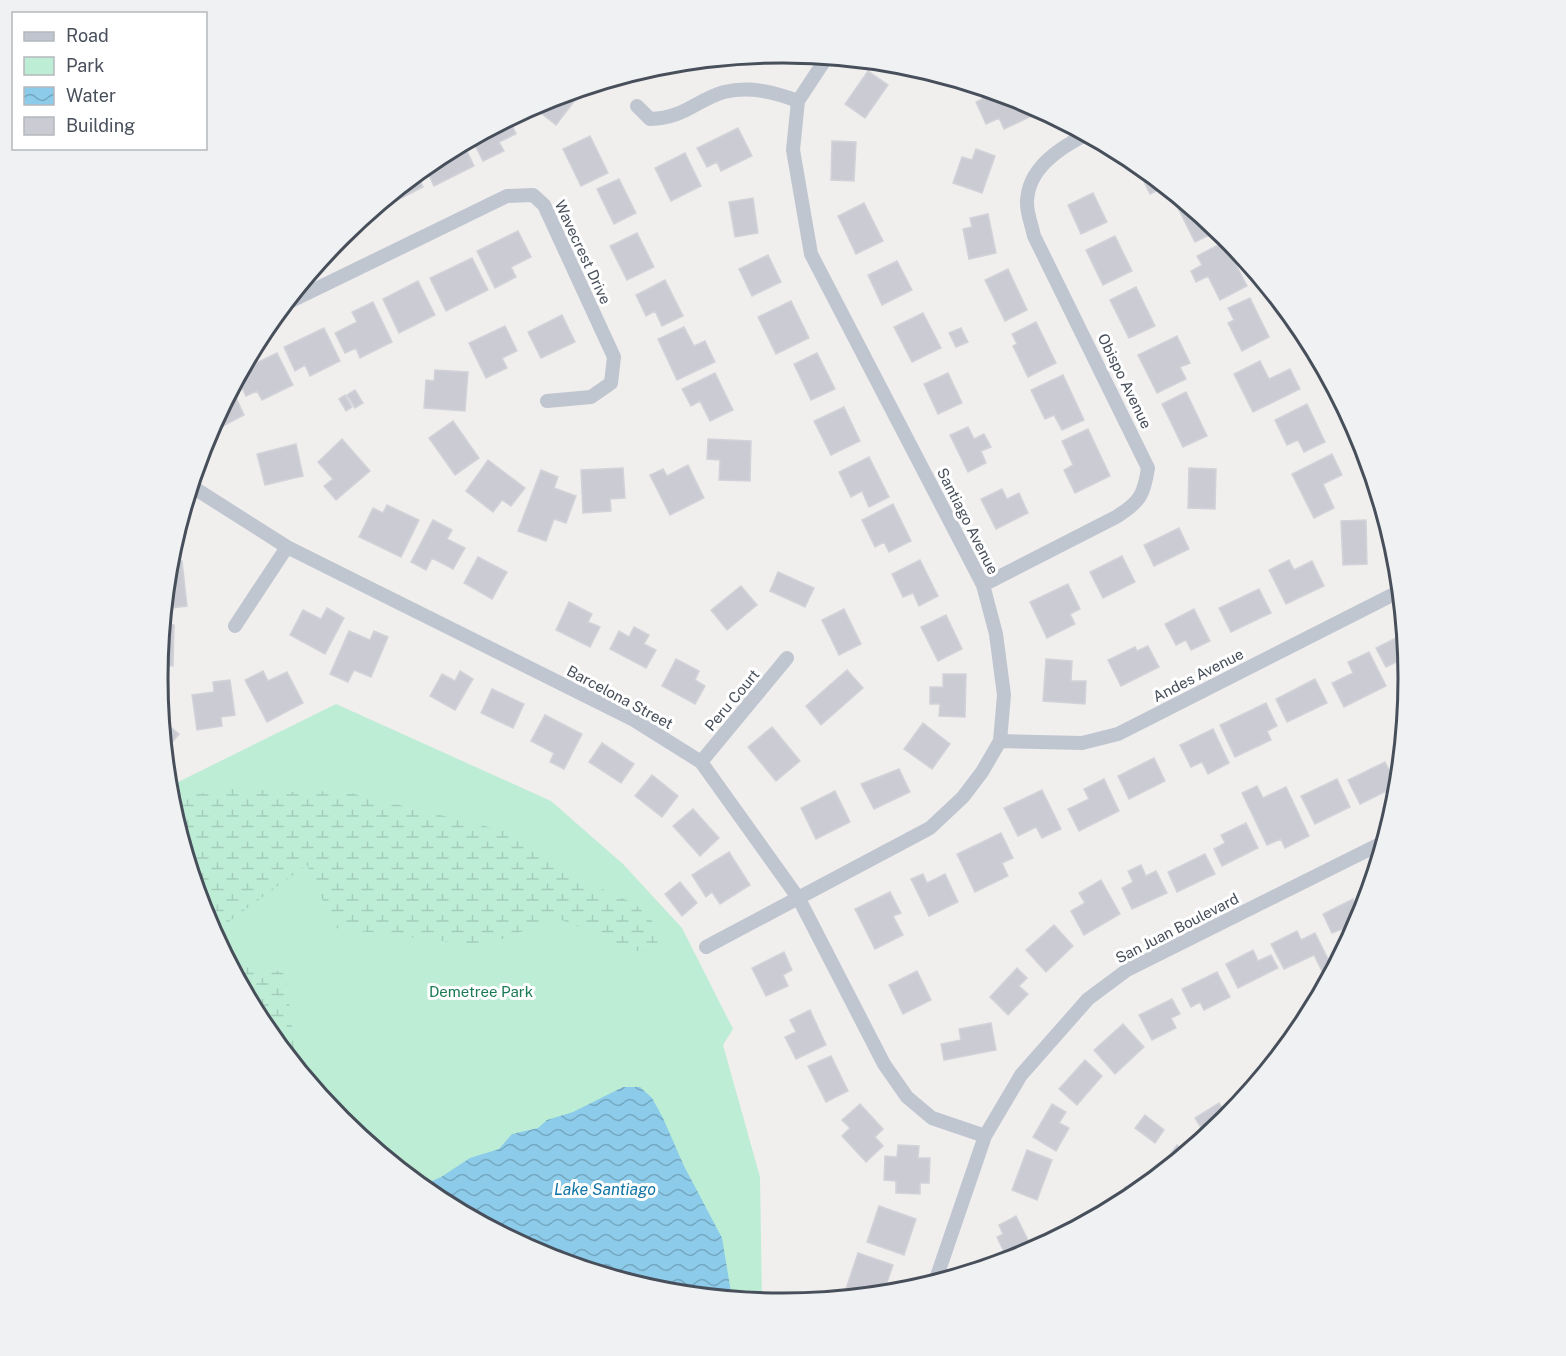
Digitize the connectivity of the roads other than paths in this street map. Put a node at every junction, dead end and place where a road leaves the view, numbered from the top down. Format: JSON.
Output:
{"nodes":[{"id":1,"x":822,"y":64,"type":"edge"},
{"id":2,"x":798,"y":101,"type":"junction"},
{"id":3,"x":637,"y":106,"type":"dead end"},
{"id":4,"x":1080,"y":139,"type":"edge"},
{"id":5,"x":315,"y":280,"type":"edge"},
{"id":6,"x":547,"y":401,"type":"dead end"},
{"id":7,"x":198,"y":490,"type":"edge"},
{"id":8,"x":288,"y":547,"type":"junction"},
{"id":9,"x":983,"y":585,"type":"junction"},
{"id":10,"x":1392,"y":595,"type":"edge"},
{"id":11,"x":235,"y":626,"type":"dead end"},
{"id":12,"x":787,"y":658,"type":"dead end"},
{"id":13,"x":1000,"y":741,"type":"junction"},
{"id":14,"x":701,"y":762,"type":"junction"},
{"id":15,"x":1374,"y":847,"type":"edge"},
{"id":16,"x":799,"y":899,"type":"junction"},
{"id":17,"x":706,"y":947,"type":"dead end"},
{"id":18,"x":985,"y":1136,"type":"junction"},
{"id":19,"x":938,"y":1273,"type":"edge"}],
"edges":[{"from":1,"to":2,"type":"street","name":"Santiago Avenue"},
{"from":2,"to":3,"type":"street"},
{"from":2,"to":9,"type":"street","name":"Santiago Avenue"},
{"from":4,"to":9,"type":"street","name":"Obispo Avenue"},
{"from":5,"to":6,"type":"street","name":"Wavecrest Drive"},
{"from":7,"to":8,"type":"street","name":"Barcelona Street"},
{"from":8,"to":11,"type":"street"},
{"from":8,"to":14,"type":"street","name":"Barcelona Street"},
{"from":9,"to":13,"type":"street","name":"Santiago Avenue"},
{"from":10,"to":13,"type":"street","name":"Andes Avenue"},
{"from":12,"to":14,"type":"street","name":"Peru Court"},
{"from":13,"to":16,"type":"street","name":"Santiago Avenue"},
{"from":14,"to":16,"type":"street","name":"Barcelona Street"},
{"from":15,"to":18,"type":"street","name":"San Juan Boulevard"},
{"from":16,"to":17,"type":"street","name":"Santiago Avenue"},
{"from":16,"to":18,"type":"street","name":"Barcelona Street"},
{"from":18,"to":19,"type":"street","name":"San Juan Boulevard"}]}
